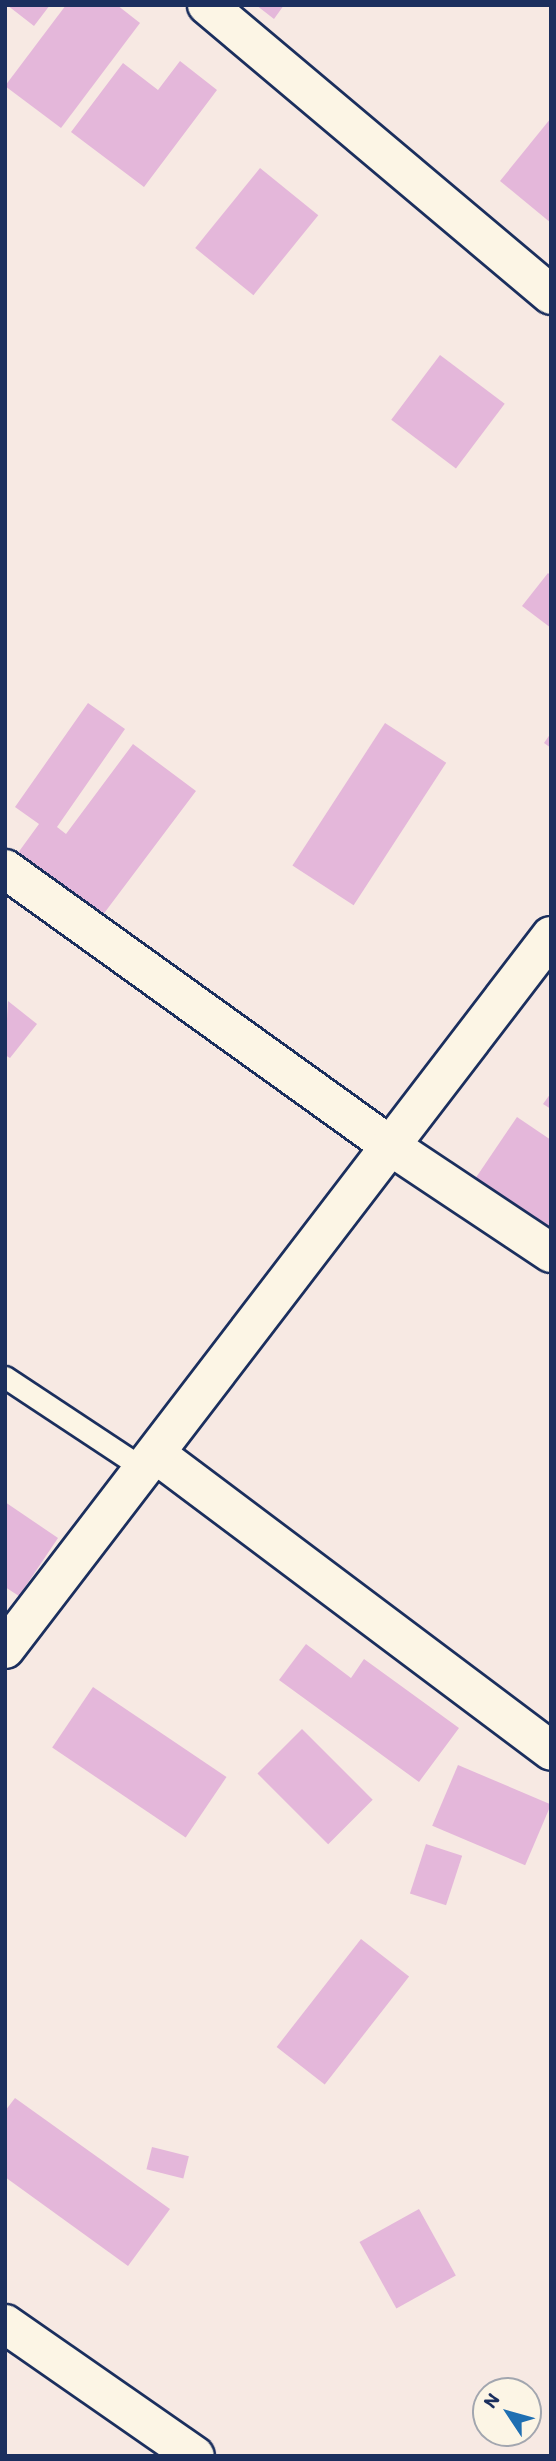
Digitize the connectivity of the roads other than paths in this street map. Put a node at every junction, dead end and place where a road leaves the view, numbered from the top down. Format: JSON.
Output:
{"nodes":[{"id":1,"x":207,"y":5,"type":"edge"},
{"id":2,"x":551,"y":295,"type":"edge"},
{"id":3,"x":5,"y":869,"type":"edge"},
{"id":4,"x":551,"y":936,"type":"edge"},
{"id":5,"x":392,"y":1147,"type":"junction"},
{"id":6,"x":551,"y":1253,"type":"edge"},
{"id":7,"x":5,"y":1377,"type":"edge"},
{"id":8,"x":150,"y":1461,"type":"junction"},
{"id":9,"x":5,"y":1650,"type":"edge"},
{"id":10,"x":551,"y":1751,"type":"edge"},
{"id":11,"x":5,"y":2324,"type":"edge"},
{"id":12,"x":195,"y":2456,"type":"edge"}],
"edges":[{"from":1,"to":2,"type":"street"},
{"from":3,"to":5,"type":"street"},
{"from":4,"to":5,"type":"street"},
{"from":5,"to":6,"type":"street"},
{"from":5,"to":8,"type":"street"},
{"from":7,"to":8,"type":"lane"},
{"from":8,"to":9,"type":"street"},
{"from":8,"to":10,"type":"street"},
{"from":11,"to":12,"type":"street"}]}
